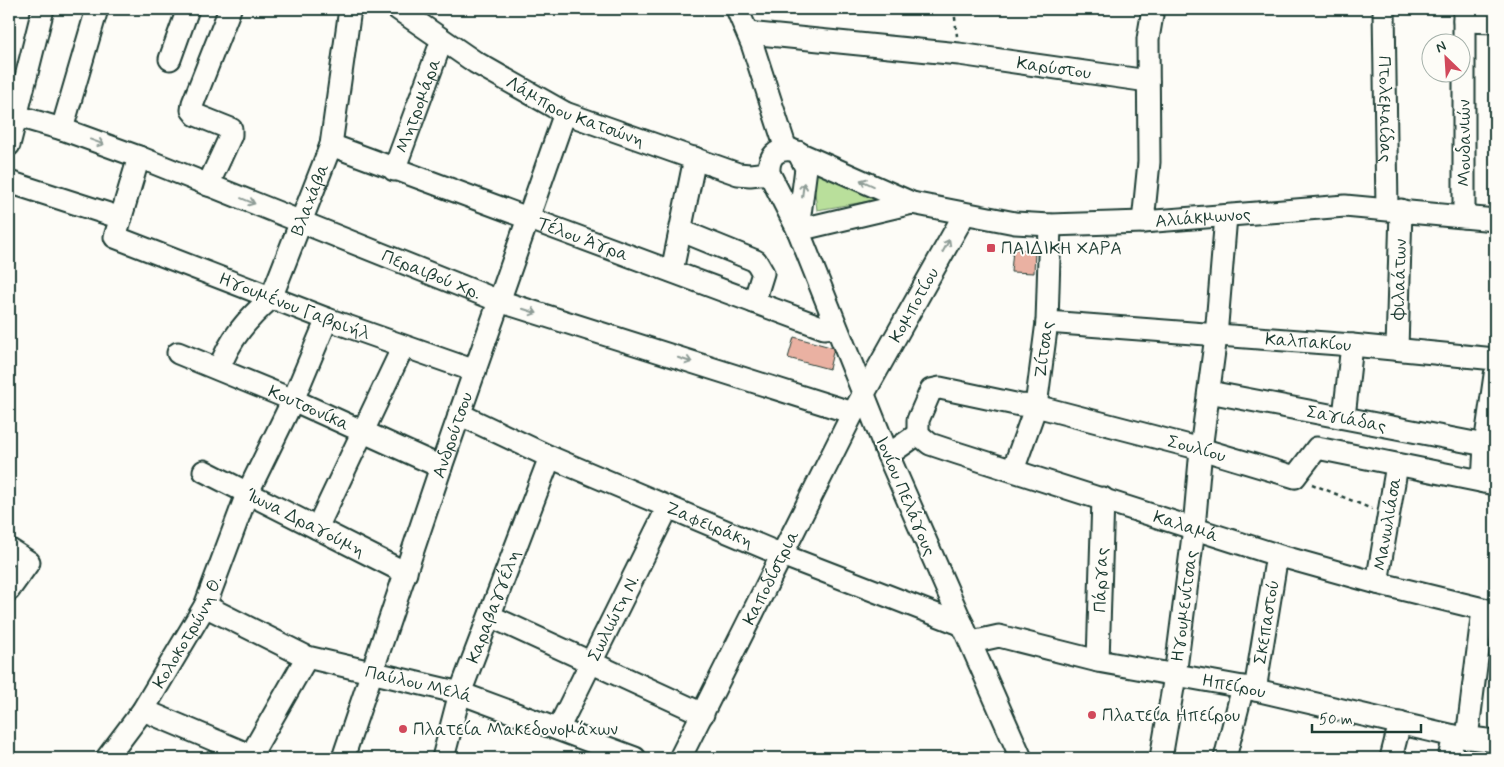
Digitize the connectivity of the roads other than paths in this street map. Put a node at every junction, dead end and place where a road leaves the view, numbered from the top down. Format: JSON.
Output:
{"nodes":[{"id":1,"x":43,"y":9,"type":"edge"},
{"id":2,"x":97,"y":9,"type":"edge"},
{"id":3,"x":188,"y":9,"type":"edge"},
{"id":4,"x":230,"y":9,"type":"edge"},
{"id":5,"x":350,"y":9,"type":"edge"},
{"id":6,"x":401,"y":9,"type":"edge"},
{"id":7,"x":737,"y":9,"type":"edge"},
{"id":8,"x":1153,"y":9,"type":"edge"},
{"id":9,"x":1384,"y":9,"type":"edge"},
{"id":10,"x":1464,"y":15,"type":"edge"},
{"id":11,"x":1495,"y":22,"type":"edge"},
{"id":12,"x":748,"y":33,"type":"junction"},
{"id":13,"x":442,"y":40,"type":"junction"},
{"id":14,"x":170,"y":59,"type":"dead end"},
{"id":15,"x":1148,"y":81,"type":"junction"},
{"id":16,"x":565,"y":113,"type":"junction"},
{"id":17,"x":17,"y":116,"type":"junction"},
{"id":18,"x":62,"y":129,"type":"junction"},
{"id":19,"x":9,"y":145,"type":"edge"},
{"id":20,"x":330,"y":145,"type":"junction"},
{"id":21,"x":792,"y":151,"type":"junction"},
{"id":22,"x":139,"y":157,"type":"junction"},
{"id":23,"x":695,"y":158,"type":"junction"},
{"id":24,"x":394,"y":170,"type":"junction"},
{"id":25,"x":768,"y":173,"type":"junction"},
{"id":26,"x":9,"y":182,"type":"edge"},
{"id":27,"x":208,"y":184,"type":"junction"},
{"id":28,"x":912,"y":203,"type":"junction"},
{"id":29,"x":1394,"y":209,"type":"junction"},
{"id":30,"x":964,"y":215,"type":"junction"},
{"id":31,"x":1226,"y":216,"type":"junction"},
{"id":32,"x":529,"y":217,"type":"junction"},
{"id":33,"x":1464,"y":217,"type":"junction"},
{"id":34,"x":1495,"y":220,"type":"edge"},
{"id":35,"x":301,"y":222,"type":"junction"},
{"id":36,"x":1143,"y":222,"type":"junction"},
{"id":37,"x":1050,"y":225,"type":"junction"},
{"id":38,"x":118,"y":227,"type":"junction"},
{"id":39,"x":798,"y":230,"type":"junction"},
{"id":40,"x":682,"y":231,"type":"junction"},
{"id":41,"x":672,"y":271,"type":"junction"},
{"id":42,"x":271,"y":298,"type":"junction"},
{"id":43,"x":499,"y":301,"type":"junction"},
{"id":44,"x":754,"y":302,"type":"junction"},
{"id":45,"x":327,"y":319,"type":"junction"},
{"id":46,"x":1046,"y":322,"type":"junction"},
{"id":47,"x":835,"y":327,"type":"junction"},
{"id":48,"x":1216,"y":336,"type":"junction"},
{"id":49,"x":1352,"y":345,"type":"junction"},
{"id":50,"x":404,"y":347,"type":"junction"},
{"id":51,"x":1397,"y":349,"type":"junction"},
{"id":52,"x":178,"y":353,"type":"dead end"},
{"id":53,"x":1495,"y":359,"type":"edge"},
{"id":54,"x":219,"y":369,"type":"junction"},
{"id":55,"x":475,"y":371,"type":"junction"},
{"id":56,"x":1495,"y":376,"type":"edge"},
{"id":57,"x":1495,"y":382,"type":"edge"},
{"id":58,"x":1209,"y":392,"type":"junction"},
{"id":59,"x":293,"y":400,"type":"junction"},
{"id":60,"x":858,"y":405,"type":"junction"},
{"id":61,"x":1036,"y":406,"type":"junction"},
{"id":62,"x":459,"y":414,"type":"junction"},
{"id":63,"x":1344,"y":417,"type":"junction"},
{"id":64,"x":363,"y":433,"type":"junction"},
{"id":65,"x":918,"y":434,"type":"junction"},
{"id":66,"x":1485,"y":446,"type":"junction"},
{"id":67,"x":1201,"y":449,"type":"junction"},
{"id":68,"x":888,"y":456,"type":"junction"},
{"id":69,"x":550,"y":457,"type":"junction"},
{"id":70,"x":1398,"y":465,"type":"junction"},
{"id":71,"x":440,"y":466,"type":"junction"},
{"id":72,"x":1013,"y":470,"type":"junction"},
{"id":73,"x":204,"y":471,"type":"dead end"},
{"id":74,"x":1489,"y":483,"type":"edge"},
{"id":75,"x":247,"y":494,"type":"junction"},
{"id":76,"x":1103,"y":498,"type":"junction"},
{"id":77,"x":668,"y":507,"type":"junction"},
{"id":78,"x":317,"y":528,"type":"junction"},
{"id":79,"x":1194,"y":528,"type":"junction"},
{"id":80,"x":9,"y":549,"type":"edge"},
{"id":81,"x":782,"y":555,"type":"junction"},
{"id":82,"x":1277,"y":555,"type":"junction"},
{"id":83,"x":406,"y":573,"type":"junction"},
{"id":84,"x":1377,"y":583,"type":"junction"},
{"id":85,"x":9,"y":590,"type":"edge"},
{"id":86,"x":204,"y":606,"type":"junction"},
{"id":87,"x":1489,"y":611,"type":"edge"},
{"id":88,"x":490,"y":616,"type":"junction"},
{"id":89,"x":967,"y":633,"type":"junction"},
{"id":90,"x":307,"y":656,"type":"junction"},
{"id":91,"x":1098,"y":661,"type":"junction"},
{"id":92,"x":591,"y":662,"type":"junction"},
{"id":93,"x":373,"y":673,"type":"junction"},
{"id":94,"x":1175,"y":676,"type":"junction"},
{"id":95,"x":1249,"y":688,"type":"junction"},
{"id":96,"x":460,"y":693,"type":"junction"},
{"id":97,"x":143,"y":710,"type":"junction"},
{"id":98,"x":703,"y":714,"type":"junction"},
{"id":99,"x":1400,"y":723,"type":"junction"},
{"id":100,"x":558,"y":729,"type":"junction"},
{"id":101,"x":1460,"y":737,"type":"junction"},
{"id":102,"x":1495,"y":740,"type":"edge"},
{"id":103,"x":219,"y":751,"type":"edge"},
{"id":104,"x":599,"y":752,"type":"edge"},
{"id":105,"x":254,"y":757,"type":"edge"},
{"id":106,"x":107,"y":758,"type":"edge"},
{"id":107,"x":343,"y":758,"type":"edge"},
{"id":108,"x":443,"y":758,"type":"edge"},
{"id":109,"x":635,"y":758,"type":"edge"},
{"id":110,"x":680,"y":758,"type":"edge"},
{"id":111,"x":1021,"y":758,"type":"edge"},
{"id":112,"x":1161,"y":758,"type":"edge"},
{"id":113,"x":1225,"y":758,"type":"edge"},
{"id":114,"x":1391,"y":758,"type":"edge"},
{"id":115,"x":1449,"y":758,"type":"edge"}],
"edges":[{"from":1,"to":17,"type":"street"},
{"from":2,"to":18,"type":"street"},
{"from":3,"to":14,"type":"street"},
{"from":4,"to":27,"type":"street"},
{"from":5,"to":20,"type":"street","name":"Βλαχάβα"},
{"from":6,"to":13,"type":"street","name":"Λάμπρου Κατσώνη"},
{"from":7,"to":12,"type":"street"},
{"from":8,"to":15,"type":"street"},
{"from":9,"to":29,"type":"street","name":"Πτολεμαίδας"},
{"from":10,"to":11,"type":"street"},
{"from":10,"to":33,"type":"street","name":"Μουδανιών"},
{"from":12,"to":15,"type":"street","name":"Καρύστου"},
{"from":12,"to":21,"type":"street"},
{"from":13,"to":16,"type":"street","name":"Λάμπρου Κατσώνη"},
{"from":13,"to":24,"type":"street","name":"Μητρομάρα"},
{"from":15,"to":36,"type":"street"},
{"from":16,"to":23,"type":"street","name":"Λάμπρου Κατσώνη"},
{"from":16,"to":32,"type":"street","name":"Ανδρούτσου"},
{"from":17,"to":18,"type":"street","name":"Περαιβού Χρ."},
{"from":17,"to":19,"type":"street"},
{"from":18,"to":22,"type":"street","name":"Περαιβού Χρ.","one_way":true},
{"from":20,"to":24,"type":"street","name":"Τέλου Άγρα"},
{"from":20,"to":35,"type":"street","name":"Βλαχάβα"},
{"from":21,"to":25,"type":"street"},
{"from":28,"to":21,"type":"street","name":"Αλιάκμωνος","one_way":true},
{"from":39,"to":21,"type":"street","one_way":true},
{"from":22,"to":27,"type":"street","name":"Περαιβού Χρ."},
{"from":22,"to":38,"type":"street"},
{"from":23,"to":25,"type":"street","name":"Λάμπρου Κατσώνη"},
{"from":23,"to":40,"type":"street"},
{"from":24,"to":32,"type":"street","name":"Τέλου Άγρα"},
{"from":25,"to":39,"type":"street","name":"Ιονίου Πελάγους"},
{"from":26,"to":38,"type":"street","name":"Ηγουμένου Γαβριήλ"},
{"from":27,"to":35,"type":"street","name":"Περαιβού Χρ.","one_way":true},
{"from":28,"to":30,"type":"street","name":"Αλιάκμωνος"},
{"from":28,"to":39,"type":"street","name":"Αλιάκμωνος"},
{"from":29,"to":31,"type":"street","name":"Αλιάκμωνος"},
{"from":29,"to":33,"type":"street","name":"Αλιάκμωνος"},
{"from":29,"to":51,"type":"street","name":"Φιλαάτων"},
{"from":30,"to":37,"type":"street","name":"Αλιάκμωνος"},
{"from":60,"to":30,"type":"street","name":"Κομποτίου","one_way":true},
{"from":31,"to":36,"type":"street","name":"Αλιάκμωνος"},
{"from":31,"to":48,"type":"street","name":"Ηγουμενίτσας"},
{"from":32,"to":41,"type":"street","name":"Τέλου Άγρα"},
{"from":32,"to":43,"type":"street","name":"Ανδρούτσου"},
{"from":33,"to":34,"type":"street","name":"Αλιάκμωνος"},
{"from":35,"to":42,"type":"street","name":"Βλαχάβα"},
{"from":35,"to":43,"type":"street","name":"Περαιβού Χρ."},
{"from":36,"to":37,"type":"street","name":"Αλιάκμωνος"},
{"from":37,"to":46,"type":"street","name":"Ζίτσας"},
{"from":38,"to":42,"type":"street","name":"Ηγουμένου Γαβριήλ"},
{"from":39,"to":47,"type":"street","name":"Ιονίου Πελάγους"},
{"from":40,"to":41,"type":"street"},
{"from":40,"to":44,"type":"street"},
{"from":41,"to":44,"type":"street","name":"Τέλου Άγρα"},
{"from":42,"to":45,"type":"street","name":"Ηγουμένου Γαβριήλ"},
{"from":42,"to":54,"type":"street","name":"Βλαχάβα"},
{"from":43,"to":55,"type":"street","name":"Ανδρούτσου"},
{"from":43,"to":60,"type":"street","name":"Περαιβού Χρ.","one_way":true},
{"from":44,"to":47,"type":"street","name":"Τέλου Άγρα"},
{"from":45,"to":50,"type":"street","name":"Ηγουμένου Γαβριήλ"},
{"from":45,"to":59,"type":"street","name":"Κολοκοτρώνη Θ."},
{"from":46,"to":48,"type":"street","name":"Καλπακίου"},
{"from":46,"to":61,"type":"street","name":"Ζίτσας"},
{"from":47,"to":60,"type":"street","name":"Ιονίου Πελάγους"},
{"from":48,"to":49,"type":"street","name":"Καλπακίου"},
{"from":48,"to":58,"type":"street","name":"Ηγουμενίτσας"},
{"from":49,"to":51,"type":"street","name":"Καλπακίου"},
{"from":49,"to":63,"type":"street"},
{"from":50,"to":55,"type":"street","name":"Ηγουμένου Γαβριήλ"},
{"from":50,"to":64,"type":"street"},
{"from":51,"to":53,"type":"street","name":"Καλπακίου"},
{"from":52,"to":54,"type":"street","name":"Κουτσονίκα"},
{"from":54,"to":59,"type":"street","name":"Κουτσονίκα"},
{"from":55,"to":62,"type":"street","name":"Ανδρούτσου"},
{"from":56,"to":57,"type":"street"},
{"from":57,"to":66,"type":"street"},
{"from":58,"to":63,"type":"street","name":"Σαγιάδας"},
{"from":58,"to":67,"type":"street","name":"Ηγουμενίτσας"},
{"from":59,"to":64,"type":"street","name":"Κουτσονίκα"},
{"from":59,"to":75,"type":"street","name":"Κολοκοτρώνη Θ."},
{"from":60,"to":68,"type":"street","name":"Ιονίου Πελάγους"},
{"from":60,"to":81,"type":"street","name":"Καποδίστρια"},
{"from":61,"to":65,"type":"street","name":"Σουλίου"},
{"from":61,"to":67,"type":"street","name":"Σουλίου"},
{"from":61,"to":72,"type":"street","name":"Ζίτσας"},
{"from":62,"to":69,"type":"street","name":"Ζαφειράκη"},
{"from":62,"to":71,"type":"street","name":"Ανδρούτσου"},
{"from":63,"to":66,"type":"street","name":"Σαγιάδας"},
{"from":64,"to":71,"type":"street","name":"Κουτσονίκα"},
{"from":64,"to":78,"type":"street"},
{"from":65,"to":68,"type":"street"},
{"from":65,"to":72,"type":"street","name":"Καλαμά"},
{"from":66,"to":74,"type":"street"},
{"from":67,"to":70,"type":"street","name":"Σουλίου"},
{"from":67,"to":79,"type":"street","name":"Ηγουμενίτσας"},
{"from":68,"to":89,"type":"street","name":"Ιονίου Πελάγους"},
{"from":69,"to":77,"type":"street","name":"Ζαφειράκη"},
{"from":69,"to":88,"type":"street","name":"Καραβαγγέλη"},
{"from":70,"to":74,"type":"street"},
{"from":70,"to":84,"type":"street","name":"Μανωλιάσα"},
{"from":71,"to":83,"type":"street","name":"Ανδρούτσου"},
{"from":72,"to":76,"type":"street","name":"Καλαμά"},
{"from":73,"to":75,"type":"street","name":"Ίωνα Δραγούμη"},
{"from":75,"to":78,"type":"street","name":"Ίωνα Δραγούμη"},
{"from":75,"to":86,"type":"street","name":"Κολοκοτρώνη Θ."},
{"from":76,"to":79,"type":"street","name":"Καλαμά"},
{"from":76,"to":91,"type":"street","name":"Πάργας"},
{"from":77,"to":81,"type":"street","name":"Ζαφειράκη"},
{"from":77,"to":92,"type":"street","name":"Σωλιώτη Ν."},
{"from":78,"to":83,"type":"street","name":"Ίωνα Δραγούμη"},
{"from":79,"to":82,"type":"street","name":"Καλαμά"},
{"from":79,"to":94,"type":"street","name":"Ηγουμενίτσας"},
{"from":80,"to":85,"type":"street"},
{"from":81,"to":89,"type":"street","name":"Ζαφειράκη"},
{"from":81,"to":98,"type":"street","name":"Καποδίστρια"},
{"from":82,"to":84,"type":"street","name":"Καλαμά"},
{"from":82,"to":95,"type":"street","name":"Σκεπαστού"},
{"from":83,"to":93,"type":"street","name":"Ανδρούτσου"},
{"from":84,"to":87,"type":"street","name":"Καλαμά"},
{"from":86,"to":90,"type":"street","name":"Παύλου Μελά"},
{"from":86,"to":97,"type":"street","name":"Κολοκοτρώνη Θ."},
{"from":87,"to":101,"type":"street"},
{"from":88,"to":92,"type":"street"},
{"from":88,"to":96,"type":"street","name":"Καραβαγγέλη"},
{"from":89,"to":91,"type":"street","name":"Ηπείρου"},
{"from":89,"to":111,"type":"street","name":"Ιονίου Πελάγους"},
{"from":90,"to":93,"type":"street","name":"Παύλου Μελά"},
{"from":90,"to":105,"type":"street"},
{"from":91,"to":94,"type":"street","name":"Ηπείρου"},
{"from":92,"to":98,"type":"street"},
{"from":92,"to":100,"type":"street","name":"Σωλιώτη Ν."},
{"from":93,"to":96,"type":"street","name":"Παύλου Μελά"},
{"from":93,"to":107,"type":"street","name":"Ανδρούτσου"},
{"from":94,"to":95,"type":"street","name":"Ηπείρου"},
{"from":94,"to":112,"type":"street","name":"Ηγουμενίτσας"},
{"from":95,"to":99,"type":"street","name":"Ηπείρου"},
{"from":95,"to":113,"type":"street","name":"Σκεπαστού"},
{"from":96,"to":100,"type":"street","name":"Παύλου Μελά"},
{"from":96,"to":108,"type":"street","name":"Καραβαγγέλη"},
{"from":97,"to":103,"type":"street"},
{"from":97,"to":106,"type":"street","name":"Κολοκοτρώνη Θ."},
{"from":98,"to":110,"type":"street","name":"Καποδίστρια"},
{"from":99,"to":101,"type":"street","name":"Ηπείρου"},
{"from":99,"to":114,"type":"street"},
{"from":100,"to":104,"type":"street","name":"Παύλου Μελά"},
{"from":101,"to":102,"type":"street","name":"Ηπείρου"},
{"from":101,"to":115,"type":"street"},
{"from":103,"to":105,"type":"street"},
{"from":104,"to":109,"type":"street","name":"Παύλου Μελά"}]}
